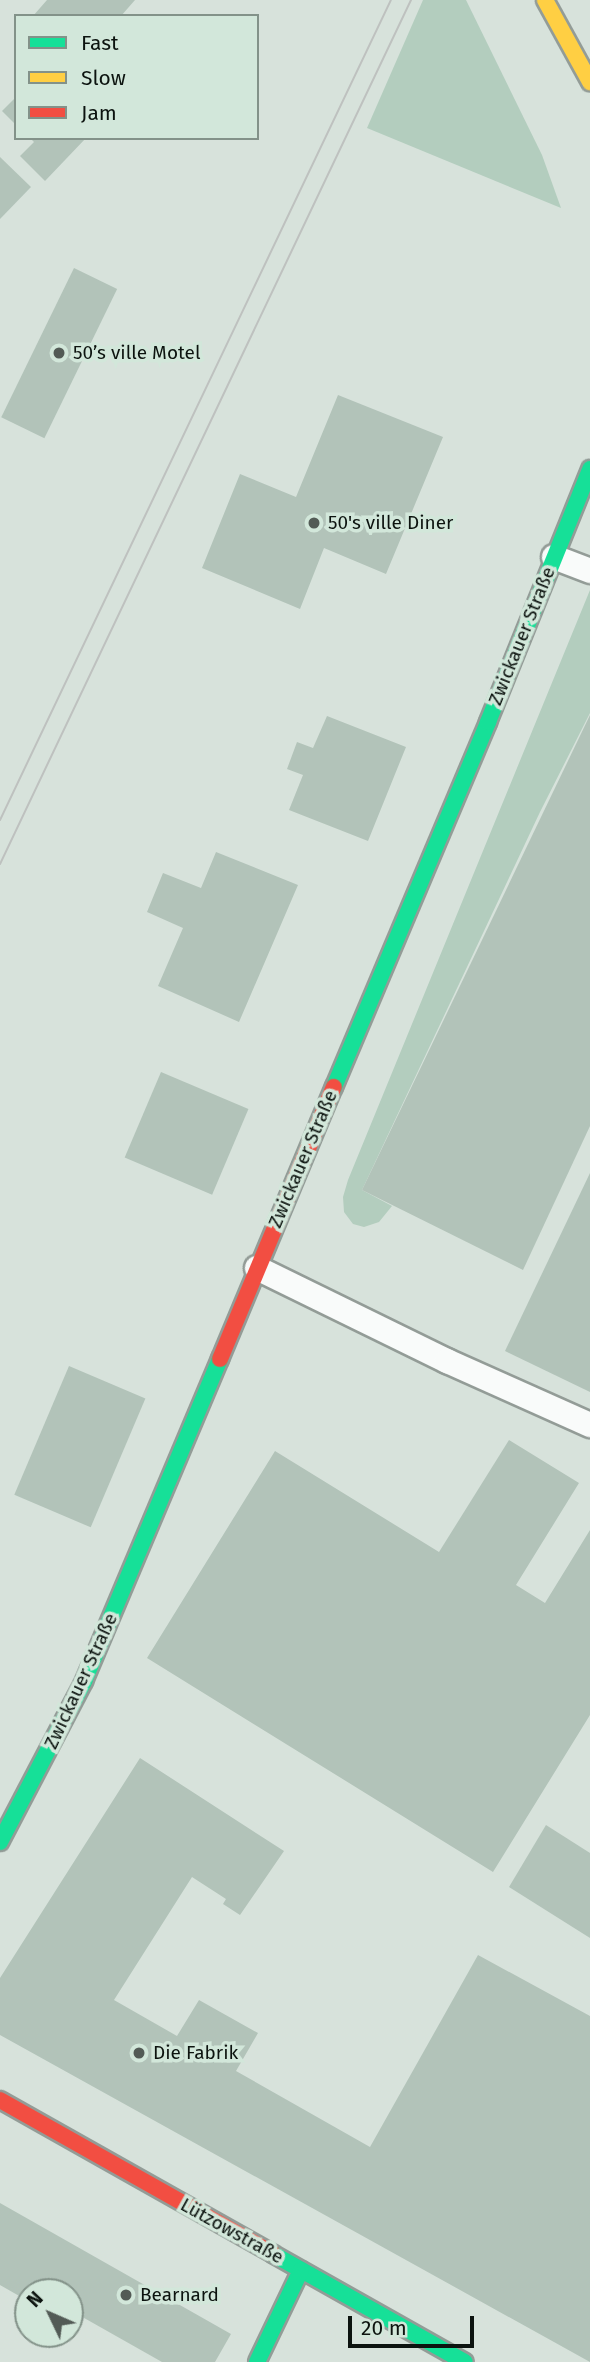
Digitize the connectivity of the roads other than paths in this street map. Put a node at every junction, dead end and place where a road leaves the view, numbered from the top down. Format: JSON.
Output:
{"nodes":[{"id":1,"x":544,"y":0,"type":"edge"},
{"id":2,"x":586,"y":75,"type":"edge"},
{"id":3,"x":590,"y":102,"type":"edge"},
{"id":4,"x":590,"y":469,"type":"edge"},
{"id":5,"x":554,"y":557,"type":"junction"},
{"id":6,"x":590,"y":571,"type":"edge"},
{"id":7,"x":257,"y":1268,"type":"junction"},
{"id":8,"x":590,"y":1425,"type":"edge"},
{"id":9,"x":0,"y":1842,"type":"edge"},
{"id":10,"x":0,"y":2100,"type":"edge"},
{"id":11,"x":301,"y":2270,"type":"junction"},
{"id":12,"x":257,"y":2362,"type":"edge"},
{"id":13,"x":465,"y":2362,"type":"edge"}],
"edges":[{"from":1,"to":2,"type":"main road"},
{"from":2,"to":3,"type":"main road"},
{"from":4,"to":5,"type":"main road","name":"Zwickauer Straße"},
{"from":5,"to":6,"type":"lane"},
{"from":5,"to":7,"type":"main road","name":"Zwickauer Straße"},
{"from":7,"to":8,"type":"lane"},
{"from":7,"to":9,"type":"main road","name":"Zwickauer Straße"},
{"from":10,"to":11,"type":"main road","name":"Lützowstraße"},
{"from":11,"to":12,"type":"main road"},
{"from":11,"to":13,"type":"main road","name":"Lützowstraße"}]}
